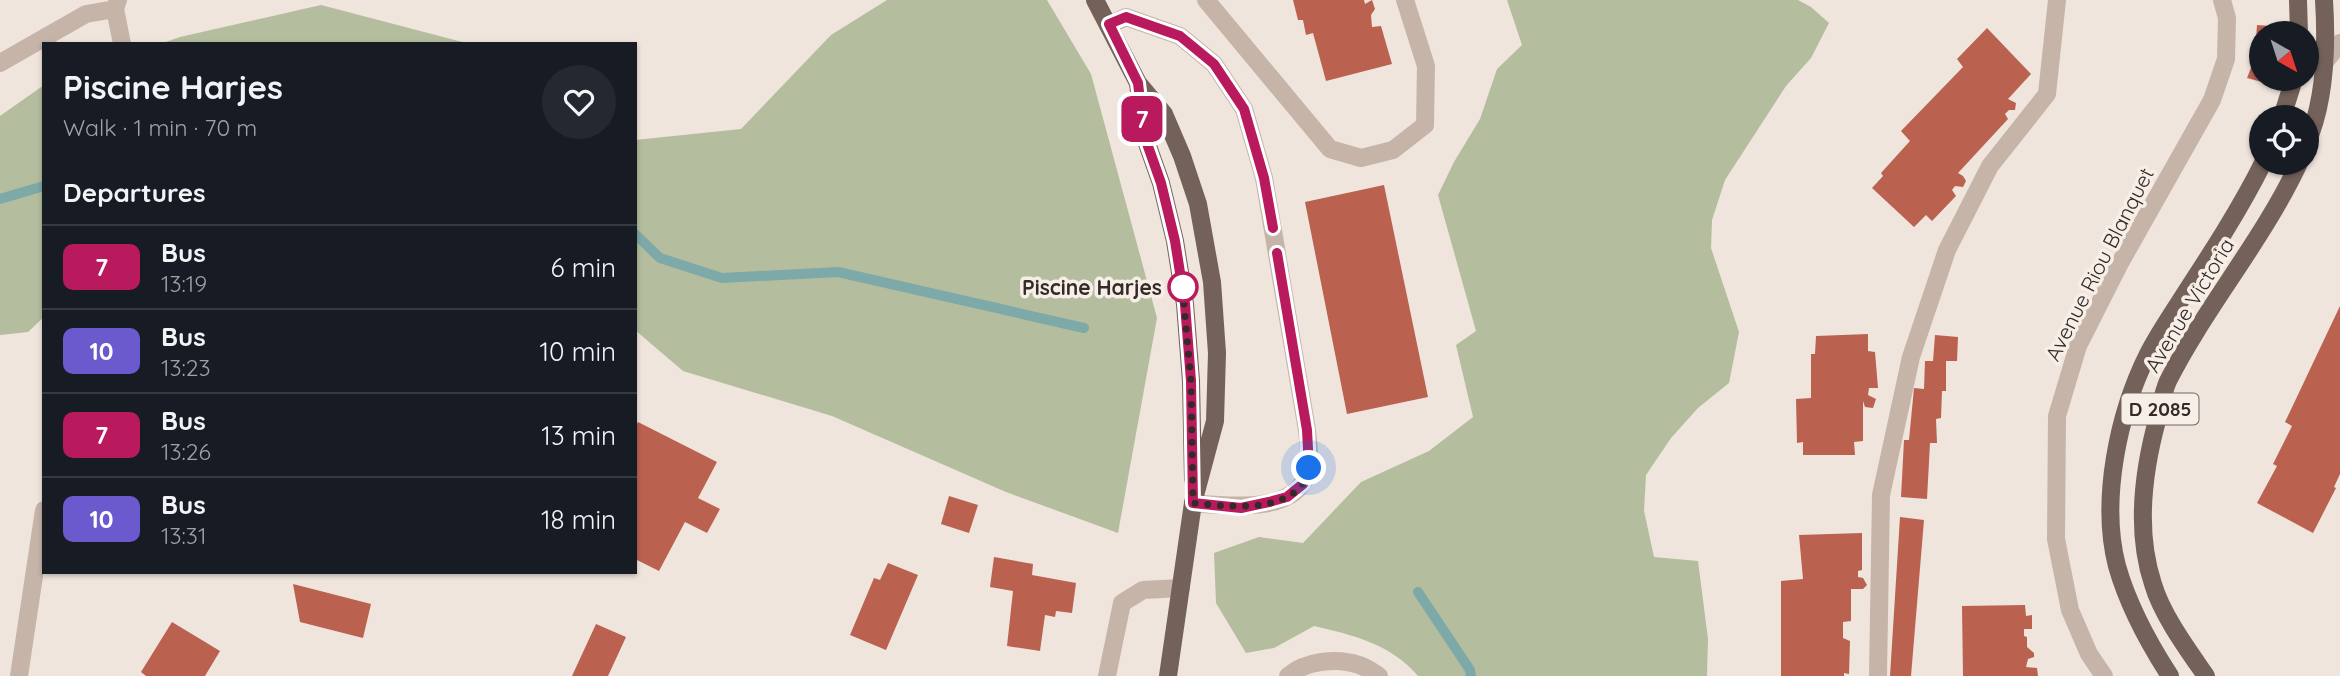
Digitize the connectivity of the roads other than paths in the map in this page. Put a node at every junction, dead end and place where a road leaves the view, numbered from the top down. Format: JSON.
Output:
{"nodes":[{"id":1,"x":1095,"y":0,"type":"edge"},
{"id":2,"x":1206,"y":0,"type":"edge"},
{"id":3,"x":1405,"y":0,"type":"edge"},
{"id":4,"x":2057,"y":0,"type":"edge"},
{"id":5,"x":2222,"y":0,"type":"edge"},
{"id":6,"x":2298,"y":0,"type":"edge"},
{"id":7,"x":2324,"y":0,"type":"edge"},
{"id":8,"x":116,"y":4,"type":"edge"},
{"id":9,"x":2299,"y":21,"type":"edge"},
{"id":10,"x":1109,"y":24,"type":"junction"},
{"id":11,"x":122,"y":42,"type":"edge"},
{"id":12,"x":2340,"y":43,"type":"edge"},
{"id":13,"x":0,"y":63,"type":"edge"},
{"id":14,"x":2324,"y":63,"type":"junction"},
{"id":15,"x":1138,"y":83,"type":"junction"},
{"id":16,"x":2317,"y":105,"type":"edge"},
{"id":17,"x":2257,"y":175,"type":"edge"},
{"id":18,"x":2293,"y":175,"type":"edge"},
{"id":19,"x":1193,"y":503,"type":"junction"},
{"id":20,"x":42,"y":523,"type":"edge"},
{"id":21,"x":1181,"y":588,"type":"junction"},
{"id":22,"x":19,"y":676,"type":"edge"},
{"id":23,"x":1107,"y":676,"type":"edge"},
{"id":24,"x":1168,"y":676,"type":"edge"},
{"id":25,"x":1288,"y":676,"type":"edge"},
{"id":26,"x":1379,"y":676,"type":"edge"},
{"id":27,"x":1878,"y":676,"type":"edge"},
{"id":28,"x":2104,"y":676,"type":"edge"},
{"id":29,"x":2170,"y":676,"type":"edge"},
{"id":30,"x":2206,"y":676,"type":"edge"}],
"edges":[{"from":1,"to":10,"type":"main road"},
{"from":2,"to":3,"type":"street"},
{"from":4,"to":27,"type":"street"},
{"from":5,"to":28,"type":"street","name":"Avenue Riou Blanquet"},
{"from":6,"to":9,"type":"main road"},
{"from":7,"to":14,"type":"main road"},
{"from":8,"to":11,"type":"street"},
{"from":8,"to":13,"type":"street"},
{"from":10,"to":15,"type":"main road"},
{"from":10,"to":19,"type":"street"},
{"from":12,"to":14,"type":"street"},
{"from":14,"to":16,"type":"main road"},
{"from":15,"to":19,"type":"main road"},
{"from":15,"to":19,"type":"main road"},
{"from":17,"to":29,"type":"main road","name":"Avenue Victoria","number":"D 2085"},
{"from":18,"to":30,"type":"main road","name":"Avenue Victoria","number":"D 2085"},
{"from":19,"to":21,"type":"main road"},
{"from":20,"to":22,"type":"street"},
{"from":21,"to":23,"type":"street"},
{"from":21,"to":24,"type":"main road"},
{"from":25,"to":26,"type":"street"}]}
